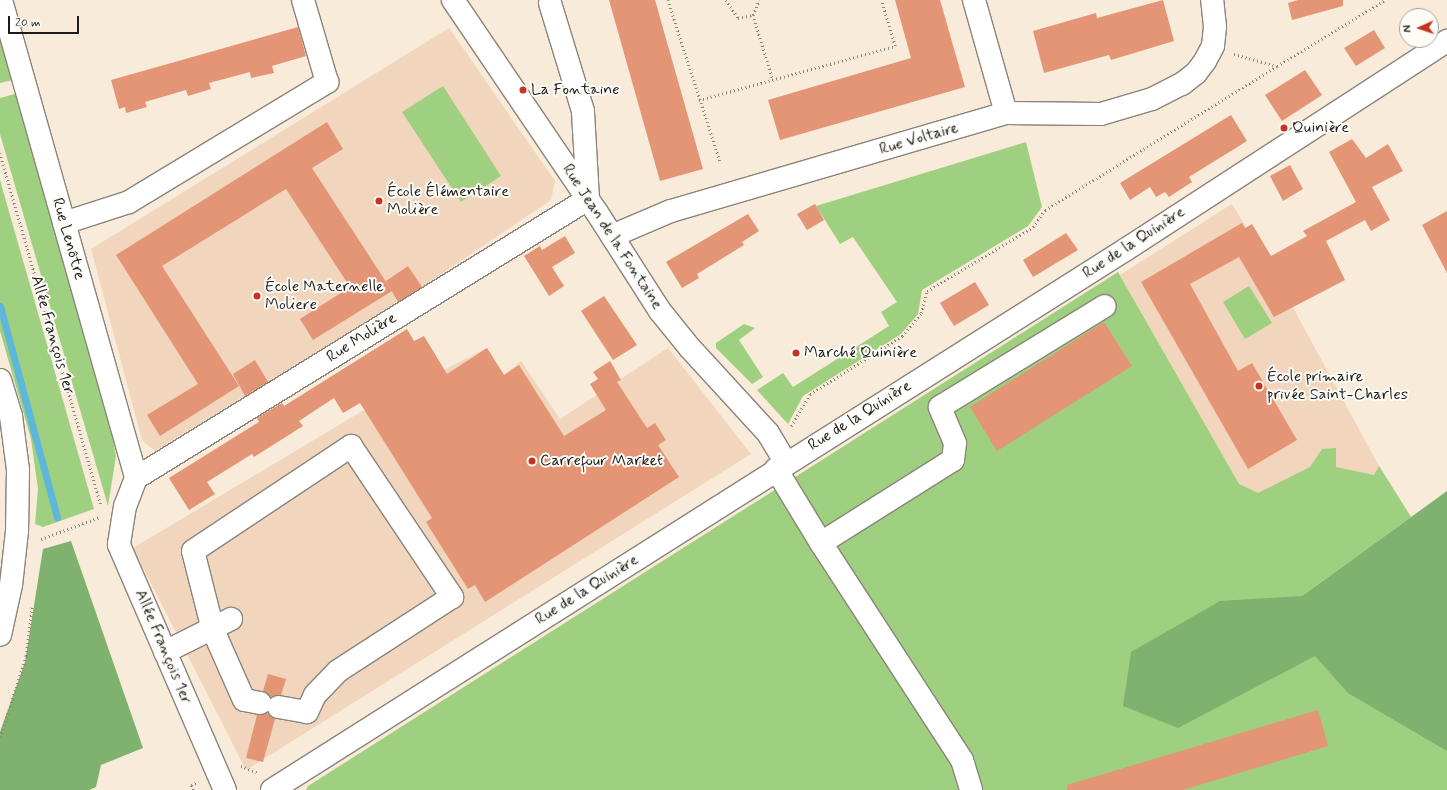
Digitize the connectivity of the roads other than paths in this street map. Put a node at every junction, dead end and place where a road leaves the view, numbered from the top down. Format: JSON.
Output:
{"nodes":[{"id":1,"x":1,"y":0,"type":"edge"},
{"id":2,"x":303,"y":0,"type":"edge"},
{"id":3,"x":453,"y":0,"type":"edge"},
{"id":4,"x":974,"y":0,"type":"edge"},
{"id":5,"x":1212,"y":0,"type":"edge"},
{"id":6,"x":550,"y":3,"type":"dead end"},
{"id":7,"x":1447,"y":41,"type":"edge"},
{"id":8,"x":1006,"y":113,"type":"junction"},
{"id":9,"x":588,"y":199,"type":"junction"},
{"id":10,"x":64,"y":224,"type":"junction"},
{"id":11,"x":612,"y":236,"type":"junction"},
{"id":12,"x":1104,"y":306,"type":"dead end"},
{"id":13,"x":0,"y":380,"type":"edge"},
{"id":14,"x":781,"y":466,"type":"junction"},
{"id":15,"x":136,"y":478,"type":"junction"},
{"id":16,"x":821,"y":544,"type":"junction"},
{"id":17,"x":222,"y":624,"type":"junction"},
{"id":18,"x":0,"y":635,"type":"edge"},
{"id":19,"x":165,"y":652,"type":"junction"},
{"id":20,"x":225,"y":790,"type":"edge"},
{"id":21,"x":272,"y":790,"type":"edge"},
{"id":22,"x":971,"y":790,"type":"edge"}],
"edges":[{"from":1,"to":10,"type":"street","name":"Rue Lenôtre"},
{"from":2,"to":10,"type":"street"},
{"from":3,"to":9,"type":"street","name":"Rue Jean de la Fontaine"},
{"from":4,"to":8,"type":"street"},
{"from":5,"to":8,"type":"street","name":"Rue Voltaire"},
{"from":6,"to":9,"type":"street"},
{"from":7,"to":14,"type":"street","name":"Rue de la Quinière"},
{"from":8,"to":11,"type":"street","name":"Rue Voltaire"},
{"from":9,"to":11,"type":"street","name":"Rue Jean de la Fontaine"},
{"from":9,"to":15,"type":"street","name":"Rue Molière"},
{"from":10,"to":15,"type":"street","name":"Rue Lenôtre"},
{"from":11,"to":14,"type":"street","name":"Rue Jean de la Fontaine"},
{"from":12,"to":16,"type":"street"},
{"from":13,"to":18,"type":"street"},
{"from":14,"to":16,"type":"street","name":"Rue Jean de la Fontaine"},
{"from":14,"to":21,"type":"street","name":"Rue de la Quinière"},
{"from":15,"to":19,"type":"street","name":"Allée François 1er"},
{"from":16,"to":22,"type":"street","name":"Rue Jean de la Fontaine"},
{"from":17,"to":17,"type":"street"},
{"from":17,"to":19,"type":"street"},
{"from":19,"to":20,"type":"street","name":"Allée François 1er"}]}
